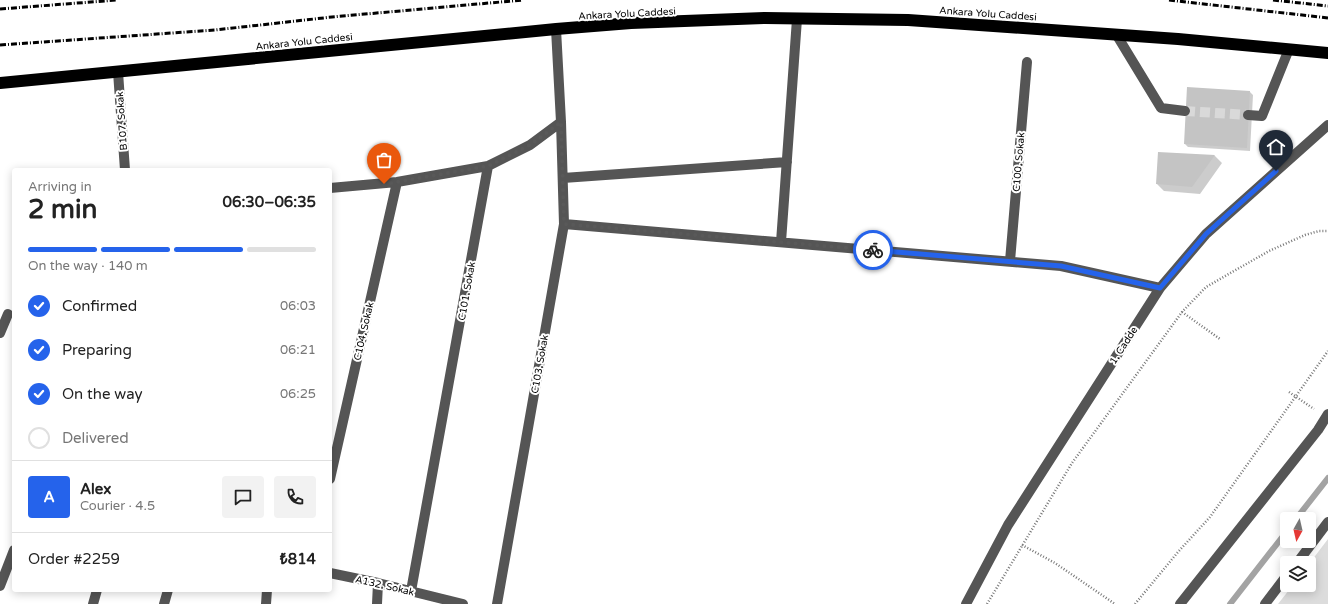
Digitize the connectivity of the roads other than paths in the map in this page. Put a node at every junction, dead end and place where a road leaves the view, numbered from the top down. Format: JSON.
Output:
{"nodes":[{"id":1,"x":797,"y":19,"type":"junction"},
{"id":2,"x":556,"y":29,"type":"junction"},
{"id":3,"x":1116,"y":34,"type":"junction"},
{"id":4,"x":1289,"y":49,"type":"junction"},
{"id":5,"x":1328,"y":53,"type":"edge"},
{"id":6,"x":1027,"y":62,"type":"dead end"},
{"id":7,"x":118,"y":72,"type":"junction"},
{"id":8,"x":0,"y":83,"type":"edge"},
{"id":9,"x":1185,"y":111,"type":"tunnel mouth"},
{"id":10,"x":1248,"y":115,"type":"tunnel mouth"},
{"id":11,"x":561,"y":122,"type":"junction"},
{"id":12,"x":1328,"y":125,"type":"edge"},
{"id":13,"x":787,"y":162,"type":"junction"},
{"id":14,"x":488,"y":166,"type":"junction"},
{"id":15,"x":125,"y":168,"type":"edge"},
{"id":16,"x":563,"y":178,"type":"junction"},
{"id":17,"x":397,"y":182,"type":"junction"},
{"id":18,"x":332,"y":188,"type":"edge"},
{"id":19,"x":564,"y":224,"type":"junction"},
{"id":20,"x":780,"y":242,"type":"junction"},
{"id":21,"x":1010,"y":262,"type":"junction"},
{"id":22,"x":1160,"y":288,"type":"junction"},
{"id":23,"x":7,"y":314,"type":"edge"},
{"id":24,"x":0,"y":333,"type":"edge"},
{"id":25,"x":1327,"y":415,"type":"edge"},
{"id":26,"x":332,"y":470,"type":"edge"},
{"id":27,"x":1328,"y":522,"type":"edge"},
{"id":28,"x":12,"y":555,"type":"edge"},
{"id":29,"x":1302,"y":556,"type":"edge"},
{"id":30,"x":332,"y":573,"type":"edge"},
{"id":31,"x":378,"y":583,"type":"junction"},
{"id":32,"x":1280,"y":585,"type":"edge"},
{"id":33,"x":0,"y":586,"type":"edge"},
{"id":34,"x":411,"y":591,"type":"junction"},
{"id":35,"x":97,"y":592,"type":"edge"},
{"id":36,"x":167,"y":592,"type":"edge"},
{"id":37,"x":267,"y":592,"type":"edge"},
{"id":38,"x":93,"y":604,"type":"edge"},
{"id":39,"x":164,"y":604,"type":"edge"},
{"id":40,"x":266,"y":604,"type":"edge"},
{"id":41,"x":377,"y":604,"type":"edge"},
{"id":42,"x":463,"y":604,"type":"edge"},
{"id":43,"x":497,"y":604,"type":"edge"},
{"id":44,"x":966,"y":604,"type":"edge"},
{"id":45,"x":1180,"y":604,"type":"edge"},
{"id":46,"x":1265,"y":604,"type":"edge"}],
"edges":[{"from":1,"to":2,"type":"highway","name":"Ankara Yolu Caddesi"},
{"from":1,"to":3,"type":"highway","name":"Ankara Yolu Caddesi"},
{"from":1,"to":13,"type":"street"},
{"from":2,"to":7,"type":"highway","name":"Ankara Yolu Caddesi"},
{"from":2,"to":11,"type":"street"},
{"from":3,"to":4,"type":"highway","name":"Ankara Yolu Caddesi"},
{"from":3,"to":9,"type":"street"},
{"from":4,"to":5,"type":"highway","name":"Ankara Yolu Caddesi"},
{"from":4,"to":10,"type":"street"},
{"from":6,"to":21,"type":"street","name":"C100. Sokak"},
{"from":7,"to":8,"type":"highway","name":"Ankara Yolu Caddesi"},
{"from":7,"to":15,"type":"street","name":"B107. Sokak"},
{"from":11,"to":14,"type":"street"},
{"from":11,"to":16,"type":"street","name":"C103. Sokak"},
{"from":12,"to":22,"type":"street","name":"1. Cadde"},
{"from":13,"to":16,"type":"street"},
{"from":13,"to":20,"type":"street"},
{"from":14,"to":17,"type":"street"},
{"from":14,"to":34,"type":"street","name":"C101. Sokak"},
{"from":16,"to":19,"type":"street","name":"C103. Sokak"},
{"from":17,"to":18,"type":"street"},
{"from":17,"to":26,"type":"street","name":"C104. Sokak"},
{"from":19,"to":20,"type":"street"},
{"from":19,"to":43,"type":"street","name":"C103. Sokak"},
{"from":20,"to":21,"type":"street"},
{"from":21,"to":22,"type":"street"},
{"from":22,"to":44,"type":"street","name":"1. Cadde"},
{"from":23,"to":24,"type":"street"},
{"from":25,"to":45,"type":"street"},
{"from":27,"to":29,"type":"street"},
{"from":28,"to":33,"type":"street"},
{"from":30,"to":31,"type":"street","name":"A132. Sokak"},
{"from":31,"to":34,"type":"street","name":"A132. Sokak"},
{"from":31,"to":41,"type":"street"},
{"from":32,"to":46,"type":"street"},
{"from":34,"to":42,"type":"street","name":"A132. Sokak"},
{"from":35,"to":38,"type":"street"},
{"from":36,"to":39,"type":"street"},
{"from":37,"to":40,"type":"street"}]}
